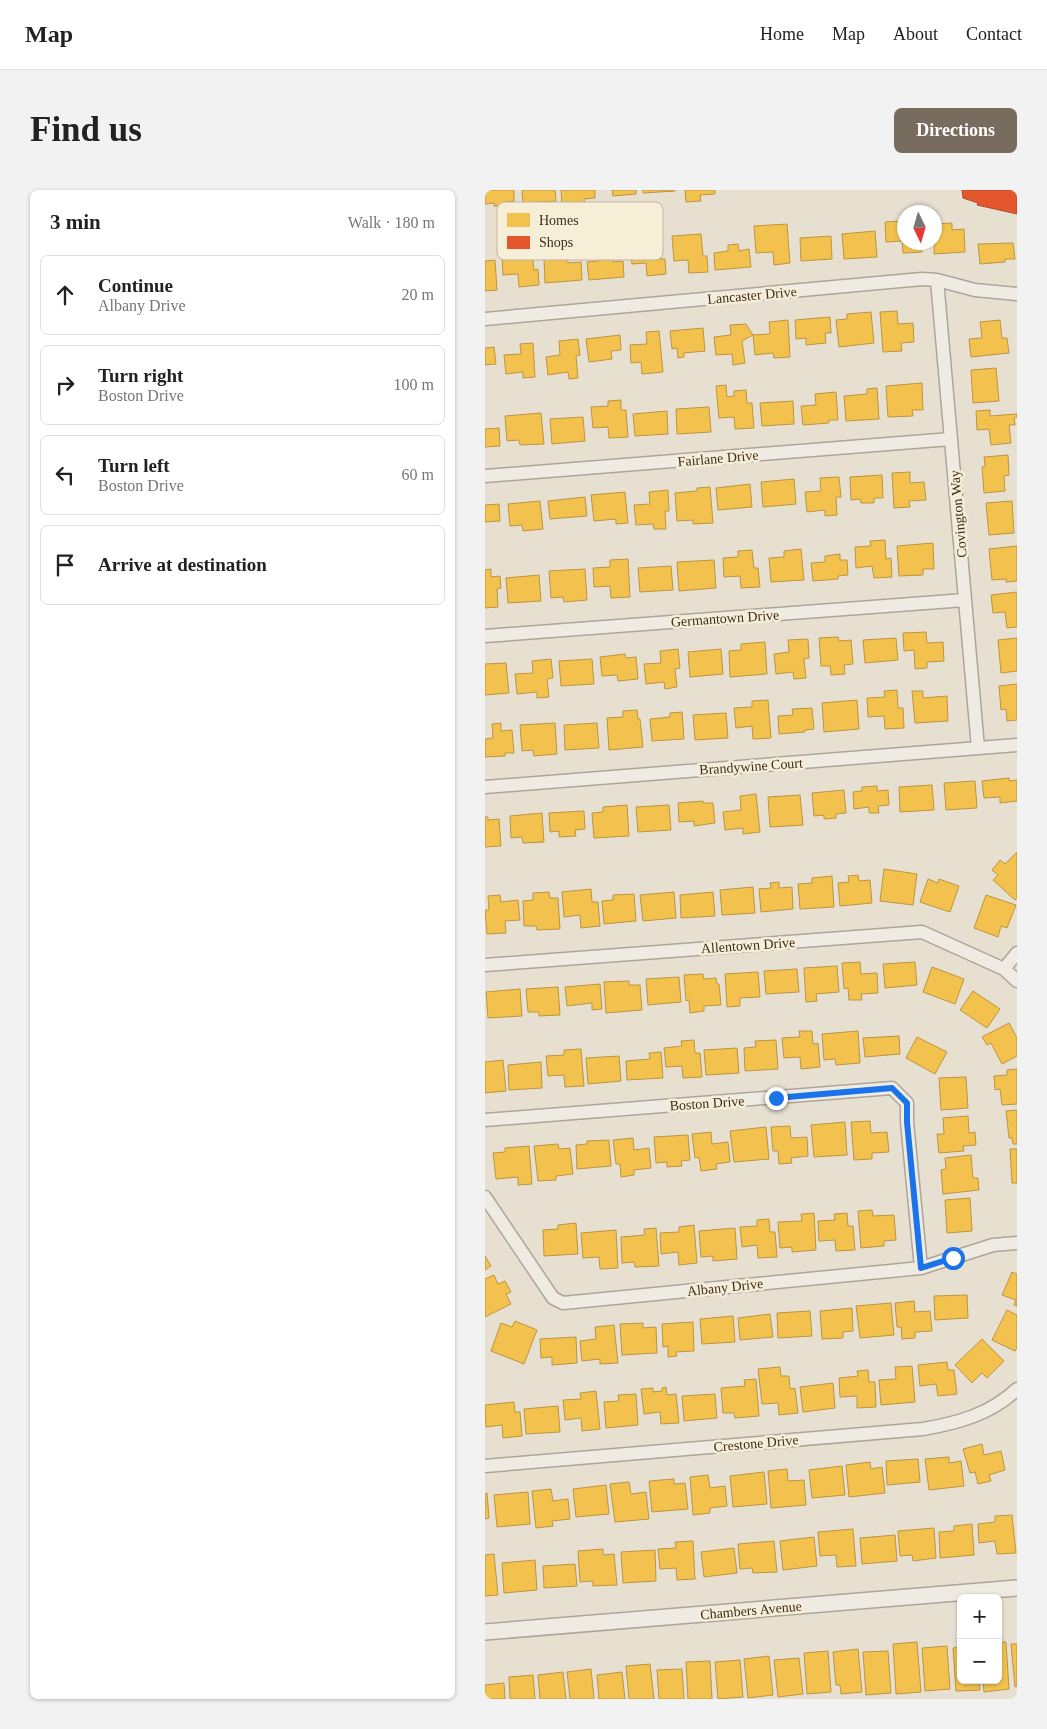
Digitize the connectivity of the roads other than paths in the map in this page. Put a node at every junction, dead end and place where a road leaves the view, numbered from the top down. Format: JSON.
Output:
{"nodes":[{"id":1,"x":937,"y":280,"type":"junction"},
{"id":2,"x":1017,"y":294,"type":"edge"},
{"id":3,"x":485,"y":319,"type":"edge"},
{"id":4,"x":951,"y":439,"type":"junction"},
{"id":5,"x":485,"y":476,"type":"edge"},
{"id":6,"x":965,"y":600,"type":"junction"},
{"id":7,"x":485,"y":636,"type":"edge"},
{"id":8,"x":1017,"y":745,"type":"edge"},
{"id":9,"x":978,"y":748,"type":"junction"},
{"id":10,"x":485,"y":786,"type":"edge"},
{"id":11,"x":1017,"y":953,"type":"edge"},
{"id":12,"x":485,"y":964,"type":"edge"},
{"id":13,"x":1003,"y":969,"type":"junction"},
{"id":14,"x":1017,"y":981,"type":"edge"},
{"id":15,"x":485,"y":1120,"type":"edge"},
{"id":16,"x":485,"y":1197,"type":"edge"},
{"id":17,"x":1017,"y":1243,"type":"edge"},
{"id":18,"x":921,"y":1268,"type":"junction"},
{"id":19,"x":1017,"y":1389,"type":"edge"},
{"id":20,"x":485,"y":1466,"type":"edge"},
{"id":21,"x":1017,"y":1588,"type":"edge"},
{"id":22,"x":485,"y":1632,"type":"edge"}],
"edges":[{"from":1,"to":2,"type":"street","name":"Lancaster Drive"},
{"from":1,"to":3,"type":"street","name":"Lancaster Drive"},
{"from":1,"to":4,"type":"street","name":"Covington Way"},
{"from":4,"to":5,"type":"street","name":"Fairlane Drive"},
{"from":4,"to":6,"type":"street","name":"Covington Way"},
{"from":6,"to":7,"type":"street","name":"Germantown Drive"},
{"from":6,"to":9,"type":"street","name":"Covington Way"},
{"from":8,"to":9,"type":"street","name":"Brandywine Court"},
{"from":9,"to":10,"type":"street","name":"Brandywine Court"},
{"from":11,"to":13,"type":"street"},
{"from":12,"to":13,"type":"street","name":"Allentown Drive"},
{"from":13,"to":14,"type":"street","name":"Allentown Drive"},
{"from":15,"to":18,"type":"street","name":"Boston Drive"},
{"from":16,"to":18,"type":"street","name":"Albany Drive"},
{"from":17,"to":18,"type":"street","name":"Albany Drive"},
{"from":19,"to":20,"type":"street","name":"Crestone Drive"},
{"from":21,"to":22,"type":"street","name":"Chambers Avenue"}]}
